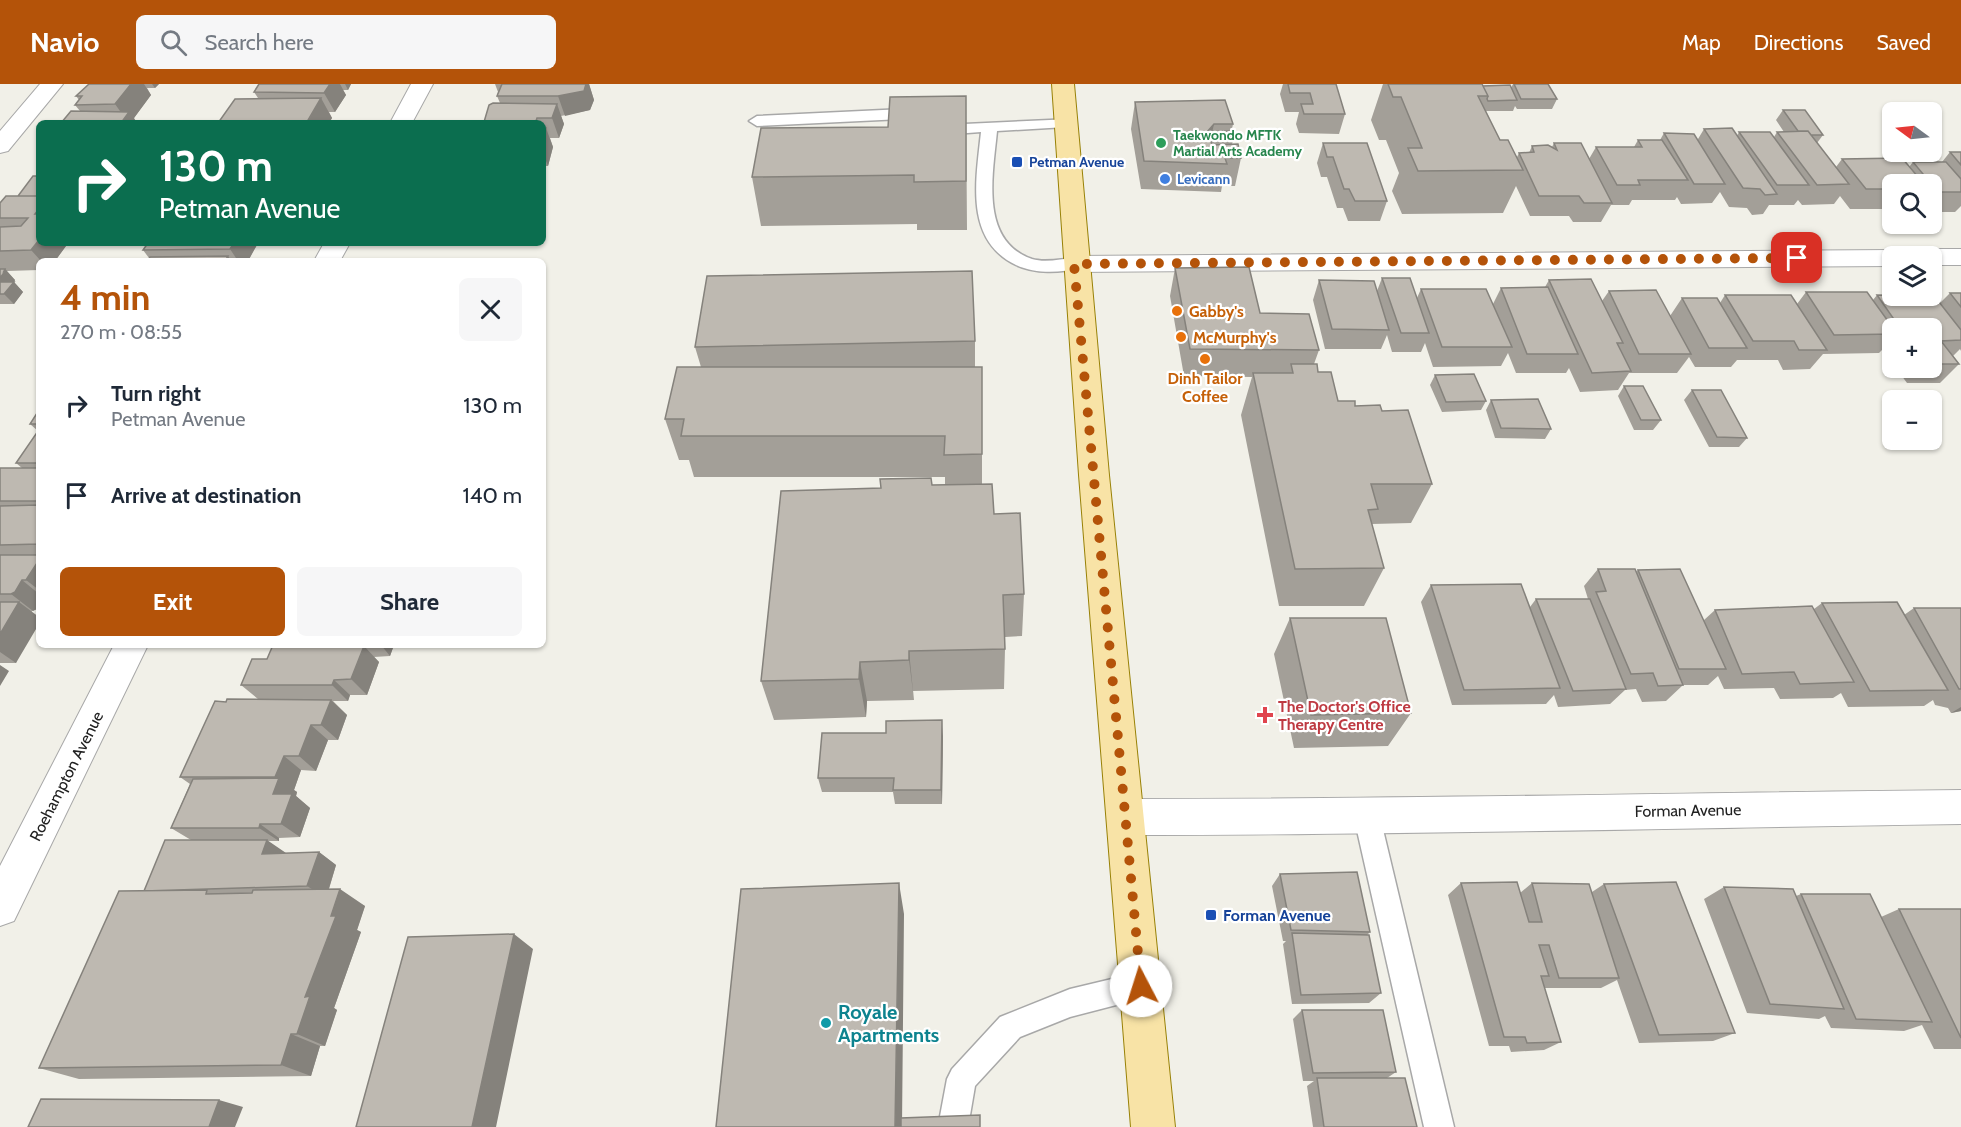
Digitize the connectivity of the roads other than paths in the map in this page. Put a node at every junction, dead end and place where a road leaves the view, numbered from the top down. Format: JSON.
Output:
{"nodes":[{"id":1,"x":52,"y":84,"type":"edge"},
{"id":2,"x":422,"y":84,"type":"edge"},
{"id":3,"x":1063,"y":84,"type":"edge"},
{"id":4,"x":403,"y":120,"type":"edge"},
{"id":5,"x":757,"y":120,"type":"dead end"},
{"id":6,"x":1066,"y":122,"type":"junction"},
{"id":7,"x":989,"y":128,"type":"junction"},
{"id":8,"x":0,"y":146,"type":"edge"},
{"id":9,"x":1942,"y":257,"type":"edge"},
{"id":10,"x":1961,"y":257,"type":"edge"},
{"id":11,"x":1882,"y":258,"type":"edge"},
{"id":12,"x":1074,"y":264,"type":"junction"},
{"id":13,"x":130,"y":648,"type":"edge"},
{"id":14,"x":1961,"y":807,"type":"edge"},
{"id":15,"x":1126,"y":817,"type":"junction"},
{"id":16,"x":1367,"y":817,"type":"junction"},
{"id":17,"x":0,"y":907,"type":"edge"},
{"id":18,"x":1141,"y":986,"type":"junction"},
{"id":19,"x":953,"y":1127,"type":"edge"},
{"id":20,"x":1153,"y":1127,"type":"edge"},
{"id":21,"x":1439,"y":1127,"type":"edge"}],
"edges":[{"from":1,"to":8,"type":"street"},
{"from":2,"to":4,"type":"street"},
{"from":3,"to":6,"type":"main road"},
{"from":5,"to":7,"type":"lane"},
{"from":6,"to":7,"type":"lane"},
{"from":6,"to":12,"type":"main road"},
{"from":7,"to":12,"type":"lane"},
{"from":9,"to":10,"type":"street"},
{"from":11,"to":12,"type":"street"},
{"from":12,"to":15,"type":"main road"},
{"from":13,"to":17,"type":"street","name":"Roehampton Avenue"},
{"from":14,"to":16,"type":"street","name":"Forman Avenue"},
{"from":15,"to":16,"type":"street","name":"Forman Avenue"},
{"from":15,"to":18,"type":"main road"},
{"from":16,"to":21,"type":"lane"},
{"from":18,"to":19,"type":"lane"},
{"from":18,"to":20,"type":"main road"}]}
